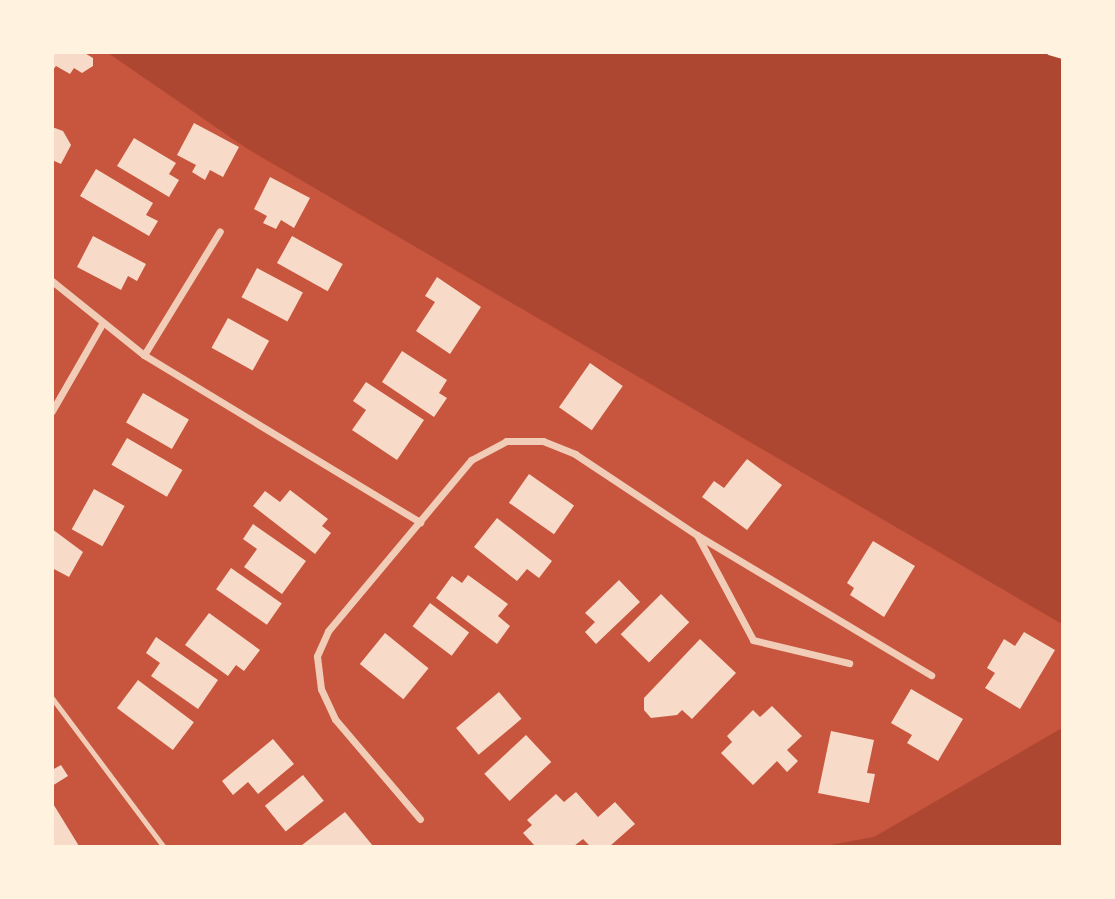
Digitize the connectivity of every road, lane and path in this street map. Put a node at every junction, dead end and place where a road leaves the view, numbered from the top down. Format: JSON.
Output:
{"nodes":[{"id":1,"x":1049,"y":52,"type":"edge"},
{"id":2,"x":1062,"y":56,"type":"edge"},
{"id":3,"x":220,"y":231,"type":"dead end"},
{"id":4,"x":52,"y":281,"type":"edge"},
{"id":5,"x":102,"y":324,"type":"junction"},
{"id":6,"x":144,"y":355,"type":"junction"},
{"id":7,"x":52,"y":411,"type":"edge"},
{"id":8,"x":420,"y":522,"type":"junction"},
{"id":9,"x":696,"y":534,"type":"junction"},
{"id":10,"x":849,"y":663,"type":"dead end"},
{"id":11,"x":931,"y":675,"type":"dead end"},
{"id":12,"x":52,"y":698,"type":"edge"},
{"id":13,"x":420,"y":819,"type":"dead end"},
{"id":14,"x":163,"y":846,"type":"edge"}],
"edges":[{"from":1,"to":2,"type":"path"},
{"from":3,"to":6,"type":"street"},
{"from":4,"to":5,"type":"street"},
{"from":5,"to":6,"type":"street"},
{"from":5,"to":7,"type":"street"},
{"from":6,"to":8,"type":"street"},
{"from":8,"to":9,"type":"street"},
{"from":8,"to":13,"type":"street"},
{"from":9,"to":10,"type":"street"},
{"from":9,"to":11,"type":"street"},
{"from":12,"to":14,"type":"lane"}]}
